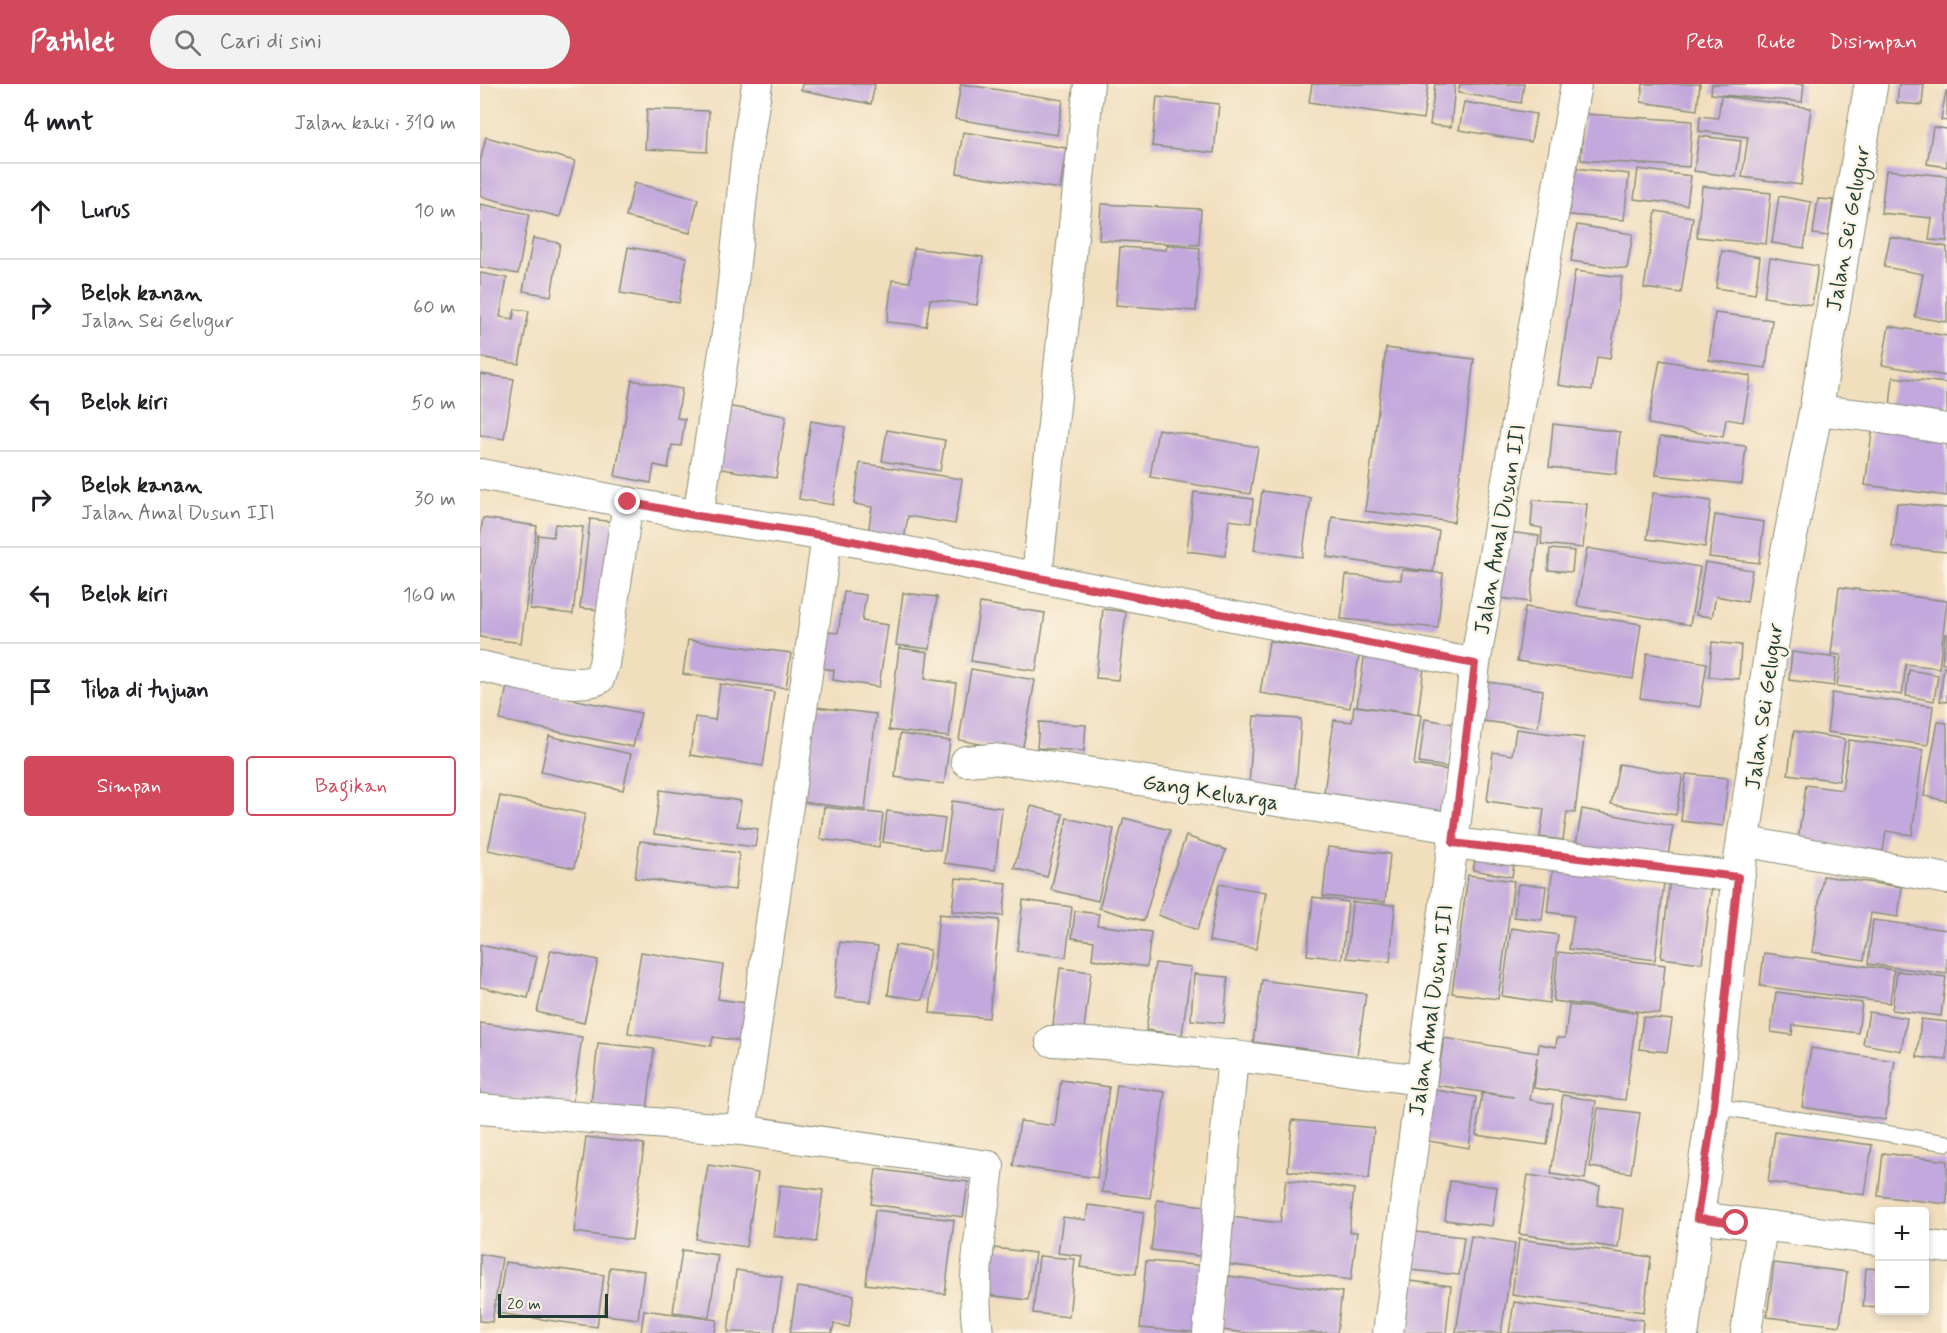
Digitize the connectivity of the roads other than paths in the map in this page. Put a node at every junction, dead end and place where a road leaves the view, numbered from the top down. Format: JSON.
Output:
{"nodes":[{"id":1,"x":757,"y":84,"type":"edge"},
{"id":2,"x":1089,"y":84,"type":"edge"},
{"id":3,"x":1576,"y":84,"type":"edge"},
{"id":4,"x":1871,"y":84,"type":"edge"},
{"id":5,"x":1816,"y":410,"type":"junction"},
{"id":6,"x":1947,"y":429,"type":"edge"},
{"id":7,"x":480,"y":474,"type":"edge"},
{"id":8,"x":628,"y":502,"type":"junction"},
{"id":9,"x":698,"y":516,"type":"junction"},
{"id":10,"x":827,"y":536,"type":"junction"},
{"id":11,"x":1037,"y":576,"type":"junction"},
{"id":12,"x":1475,"y":664,"type":"junction"},
{"id":13,"x":480,"y":666,"type":"edge"},
{"id":14,"x":966,"y":761,"type":"dead end"},
{"id":15,"x":1454,"y":836,"type":"junction"},
{"id":16,"x":1743,"y":841,"type":"junction"},
{"id":17,"x":1738,"y":877,"type":"junction"},
{"id":18,"x":1947,"y":879,"type":"edge"},
{"id":19,"x":1051,"y":1041,"type":"dead end"},
{"id":20,"x":1233,"y":1055,"type":"junction"},
{"id":21,"x":1420,"y":1080,"type":"junction"},
{"id":22,"x":1714,"y":1106,"type":"junction"},
{"id":23,"x":480,"y":1109,"type":"edge"},
{"id":24,"x":741,"y":1130,"type":"junction"},
{"id":25,"x":1947,"y":1143,"type":"edge"},
{"id":26,"x":1697,"y":1218,"type":"junction"},
{"id":27,"x":1762,"y":1226,"type":"junction"},
{"id":28,"x":1875,"y":1239,"type":"edge"},
{"id":29,"x":1929,"y":1246,"type":"edge"},
{"id":30,"x":1947,"y":1248,"type":"edge"},
{"id":31,"x":978,"y":1333,"type":"edge"},
{"id":32,"x":1208,"y":1333,"type":"edge"},
{"id":33,"x":1388,"y":1333,"type":"edge"},
{"id":34,"x":1682,"y":1333,"type":"edge"},
{"id":35,"x":1746,"y":1333,"type":"edge"}],
"edges":[{"from":1,"to":9,"type":"street"},
{"from":2,"to":11,"type":"street"},
{"from":3,"to":12,"type":"street","name":"Jalan Amal Dusun III"},
{"from":4,"to":5,"type":"main road","name":"Jalan Sei Gelugur"},
{"from":5,"to":6,"type":"street"},
{"from":5,"to":16,"type":"main road","name":"Jalan Sei Gelugur"},
{"from":7,"to":8,"type":"street"},
{"from":8,"to":9,"type":"street"},
{"from":8,"to":13,"type":"street"},
{"from":9,"to":10,"type":"street"},
{"from":10,"to":11,"type":"street"},
{"from":10,"to":24,"type":"street"},
{"from":11,"to":12,"type":"street"},
{"from":12,"to":15,"type":"street","name":"Jalan Amal Dusun III"},
{"from":14,"to":15,"type":"street","name":"Gang Keluarga"},
{"from":15,"to":17,"type":"street","name":"Gang Keluarga"},
{"from":15,"to":21,"type":"street","name":"Jalan Amal Dusun III"},
{"from":16,"to":17,"type":"main road","name":"Jalan Sei Gelugur"},
{"from":16,"to":18,"type":"street"},
{"from":17,"to":22,"type":"main road","name":"Jalan Sei Gelugur"},
{"from":19,"to":20,"type":"street"},
{"from":20,"to":21,"type":"street"},
{"from":20,"to":32,"type":"street"},
{"from":21,"to":33,"type":"street","name":"Jalan Amal Dusun III"},
{"from":22,"to":25,"type":"lane"},
{"from":22,"to":26,"type":"main road","name":"Jalan Sei Gelugur"},
{"from":23,"to":24,"type":"street"},
{"from":24,"to":31,"type":"street"},
{"from":26,"to":27,"type":"street"},
{"from":26,"to":34,"type":"main road","name":"Jalan Sei Gelugur"},
{"from":27,"to":28,"type":"street"},
{"from":27,"to":35,"type":"street"},
{"from":29,"to":30,"type":"street"}]}
